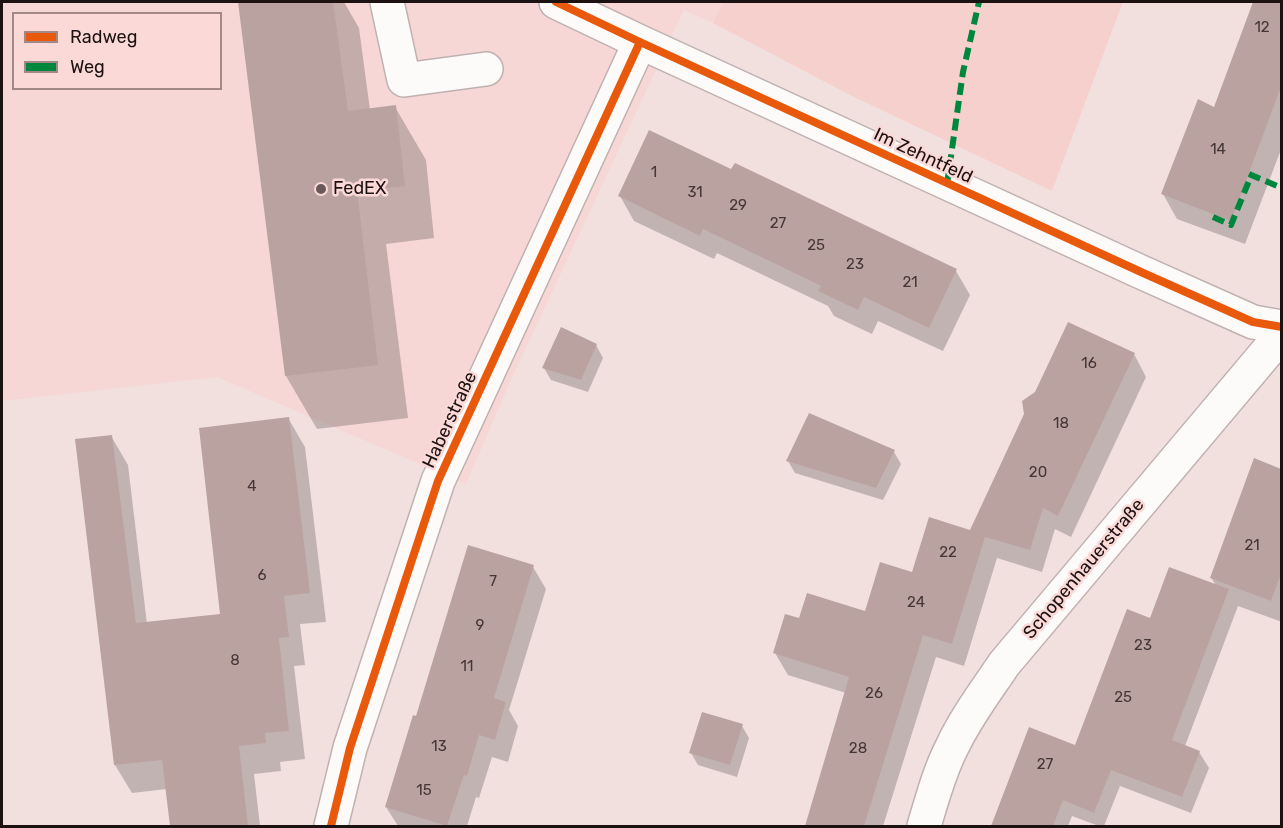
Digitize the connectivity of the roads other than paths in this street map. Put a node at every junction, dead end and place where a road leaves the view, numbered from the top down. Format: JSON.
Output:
{"nodes":[{"id":1,"x":387,"y":2,"type":"edge"},
{"id":2,"x":556,"y":2,"type":"edge"},
{"id":3,"x":640,"y":42,"type":"junction"},
{"id":4,"x":486,"y":69,"type":"dead end"},
{"id":5,"x":1281,"y":327,"type":"edge"},
{"id":6,"x":1281,"y":334,"type":"edge"},
{"id":7,"x":331,"y":826,"type":"edge"},
{"id":8,"x":924,"y":826,"type":"edge"}],
"edges":[{"from":1,"to":4,"type":"street"},
{"from":2,"to":3,"type":"street","name":"Im Zehntfeld"},
{"from":3,"to":5,"type":"street","name":"Im Zehntfeld"},
{"from":3,"to":7,"type":"street","name":"Haberstraße"},
{"from":6,"to":8,"type":"street","name":"Schopenhauerstraße"}]}
